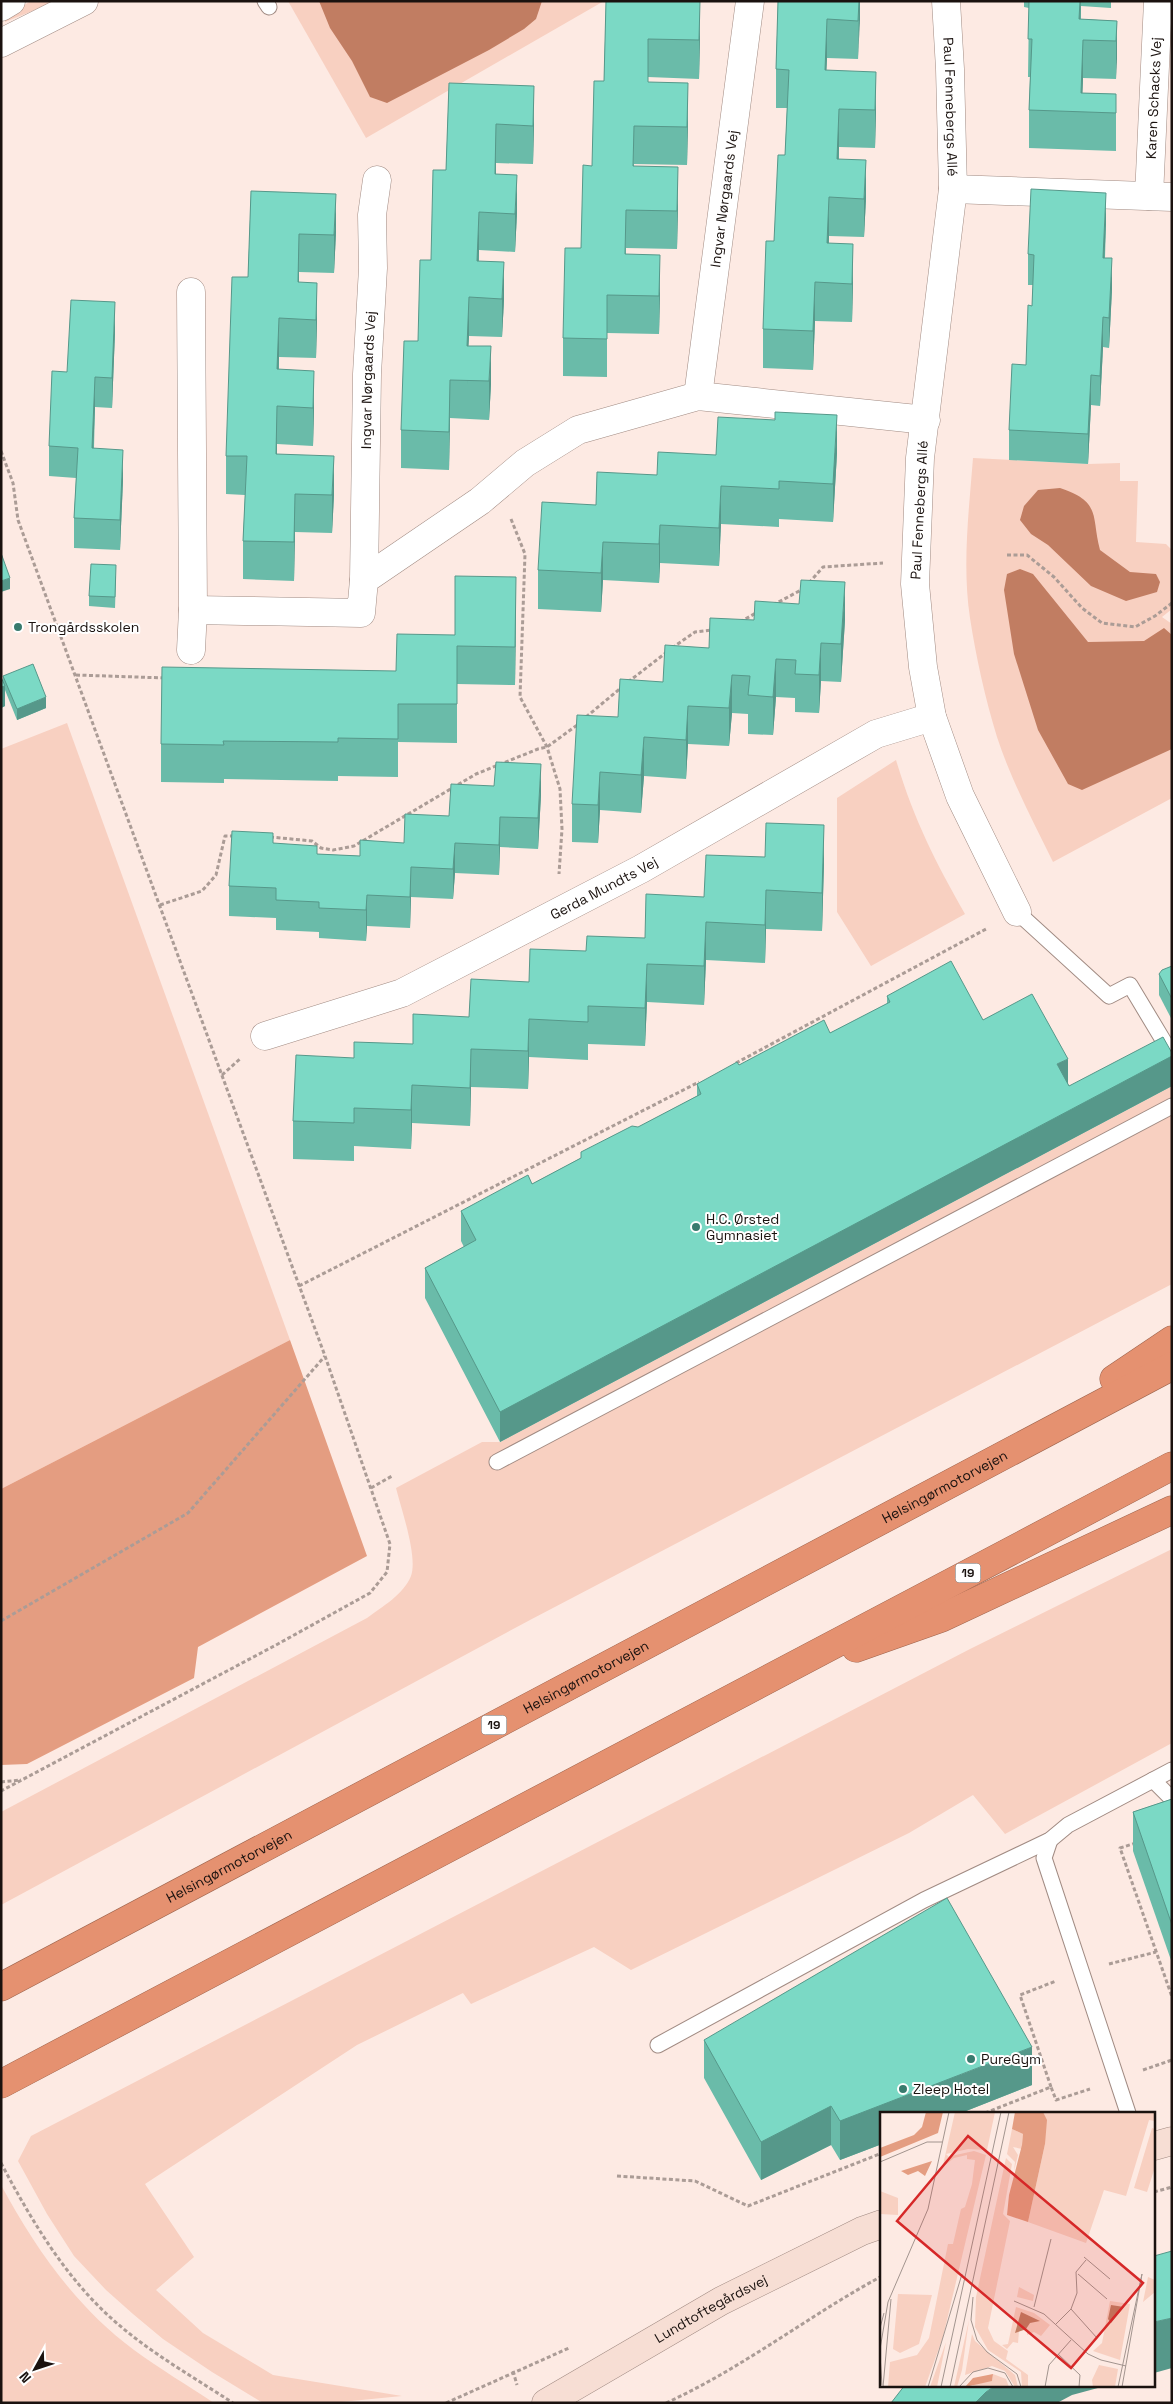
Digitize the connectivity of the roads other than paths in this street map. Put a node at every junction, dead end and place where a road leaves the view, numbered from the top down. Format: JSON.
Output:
{"nodes":[{"id":1,"x":10,"y":1,"type":"edge"},
{"id":2,"x":84,"y":1,"type":"edge"},
{"id":3,"x":750,"y":1,"type":"edge"},
{"id":4,"x":946,"y":1,"type":"edge"},
{"id":5,"x":1158,"y":1,"type":"edge"},
{"id":6,"x":1,"y":7,"type":"edge"},
{"id":7,"x":1,"y":43,"type":"edge"},
{"id":8,"x":377,"y":180,"type":"dead end"},
{"id":9,"x":953,"y":189,"type":"junction"},
{"id":10,"x":1160,"y":196,"type":"edge"},
{"id":11,"x":191,"y":292,"type":"dead end"},
{"id":12,"x":698,"y":396,"type":"junction"},
{"id":13,"x":926,"y":420,"type":"junction"},
{"id":14,"x":364,"y":580,"type":"junction"},
{"id":15,"x":194,"y":610,"type":"junction"},
{"id":16,"x":191,"y":650,"type":"road end"},
{"id":17,"x":932,"y":718,"type":"junction"},
{"id":18,"x":1017,"y":912,"type":"joint"},
{"id":19,"x":265,"y":1036,"type":"dead end"},
{"id":20,"x":1172,"y":1055,"type":"edge"},
{"id":21,"x":1172,"y":1106,"type":"edge"},
{"id":22,"x":1172,"y":1340,"type":"edge"},
{"id":23,"x":1172,"y":1366,"type":"edge"},
{"id":24,"x":497,"y":1462,"type":"dead end"},
{"id":25,"x":988,"y":1463,"type":"junction"},
{"id":26,"x":1172,"y":1466,"type":"edge"},
{"id":27,"x":1172,"y":1510,"type":"edge"},
{"id":28,"x":765,"y":1680,"type":"junction"},
{"id":29,"x":1172,"y":1770,"type":"edge"},
{"id":30,"x":1153,"y":1780,"type":"junction"},
{"id":31,"x":1172,"y":1799,"type":"edge"},
{"id":32,"x":1050,"y":1840,"type":"junction"},
{"id":33,"x":1,"y":1987,"type":"edge"},
{"id":34,"x":658,"y":2045,"type":"dead end"},
{"id":35,"x":1,"y":2084,"type":"edge"},
{"id":36,"x":1128,"y":2112,"type":"edge"},
{"id":37,"x":1172,"y":2141,"type":"edge"},
{"id":38,"x":1156,"y":2145,"type":"edge"},
{"id":39,"x":880,"y":2225,"type":"edge"},
{"id":40,"x":546,"y":2403,"type":"edge"}],
"edges":[{"from":1,"to":6,"type":"street"},
{"from":2,"to":7,"type":"street"},
{"from":3,"to":12,"type":"street","name":"Ingvar Nørgaards Vej"},
{"from":4,"to":9,"type":"street","name":"Paul Fennebergs Allé"},
{"from":5,"to":10,"type":"street","name":"Karen Schacks Vej"},
{"from":8,"to":14,"type":"street","name":"Ingvar Nørgaards Vej"},
{"from":9,"to":10,"type":"street","name":"Karen Schacks Vej"},
{"from":9,"to":13,"type":"street","name":"Paul Fennebergs Allé"},
{"from":11,"to":15,"type":"street"},
{"from":12,"to":13,"type":"street"},
{"from":12,"to":14,"type":"street"},
{"from":13,"to":17,"type":"street","name":"Paul Fennebergs Allé"},
{"from":14,"to":15,"type":"street","name":"Ingvar Nørgaards Vej"},
{"from":15,"to":16,"type":"street"},
{"from":17,"to":18,"type":"street","name":"Paul Fennebergs Allé"},
{"from":17,"to":19,"type":"street","name":"Gerda Mundts Vej"},
{"from":18,"to":20,"type":"lane"},
{"from":21,"to":24,"type":"lane"},
{"from":22,"to":25,"type":"highway"},
{"from":23,"to":25,"type":"highway","name":"Helsingørmotorvejen","number":"19"},
{"from":25,"to":33,"type":"highway","name":"Helsingørmotorvejen","number":"19"},
{"from":26,"to":28,"type":"highway","number":"19"},
{"from":27,"to":28,"type":"highway"},
{"from":28,"to":35,"type":"highway","number":"19"},
{"from":29,"to":30,"type":"lane"},
{"from":30,"to":31,"type":"lane"},
{"from":30,"to":32,"type":"lane"},
{"from":32,"to":34,"type":"lane"},
{"from":32,"to":36,"type":"lane"},
{"from":37,"to":38,"type":"street"},
{"from":39,"to":40,"type":"street","name":"Lundtoftegårdsvej"}]}
